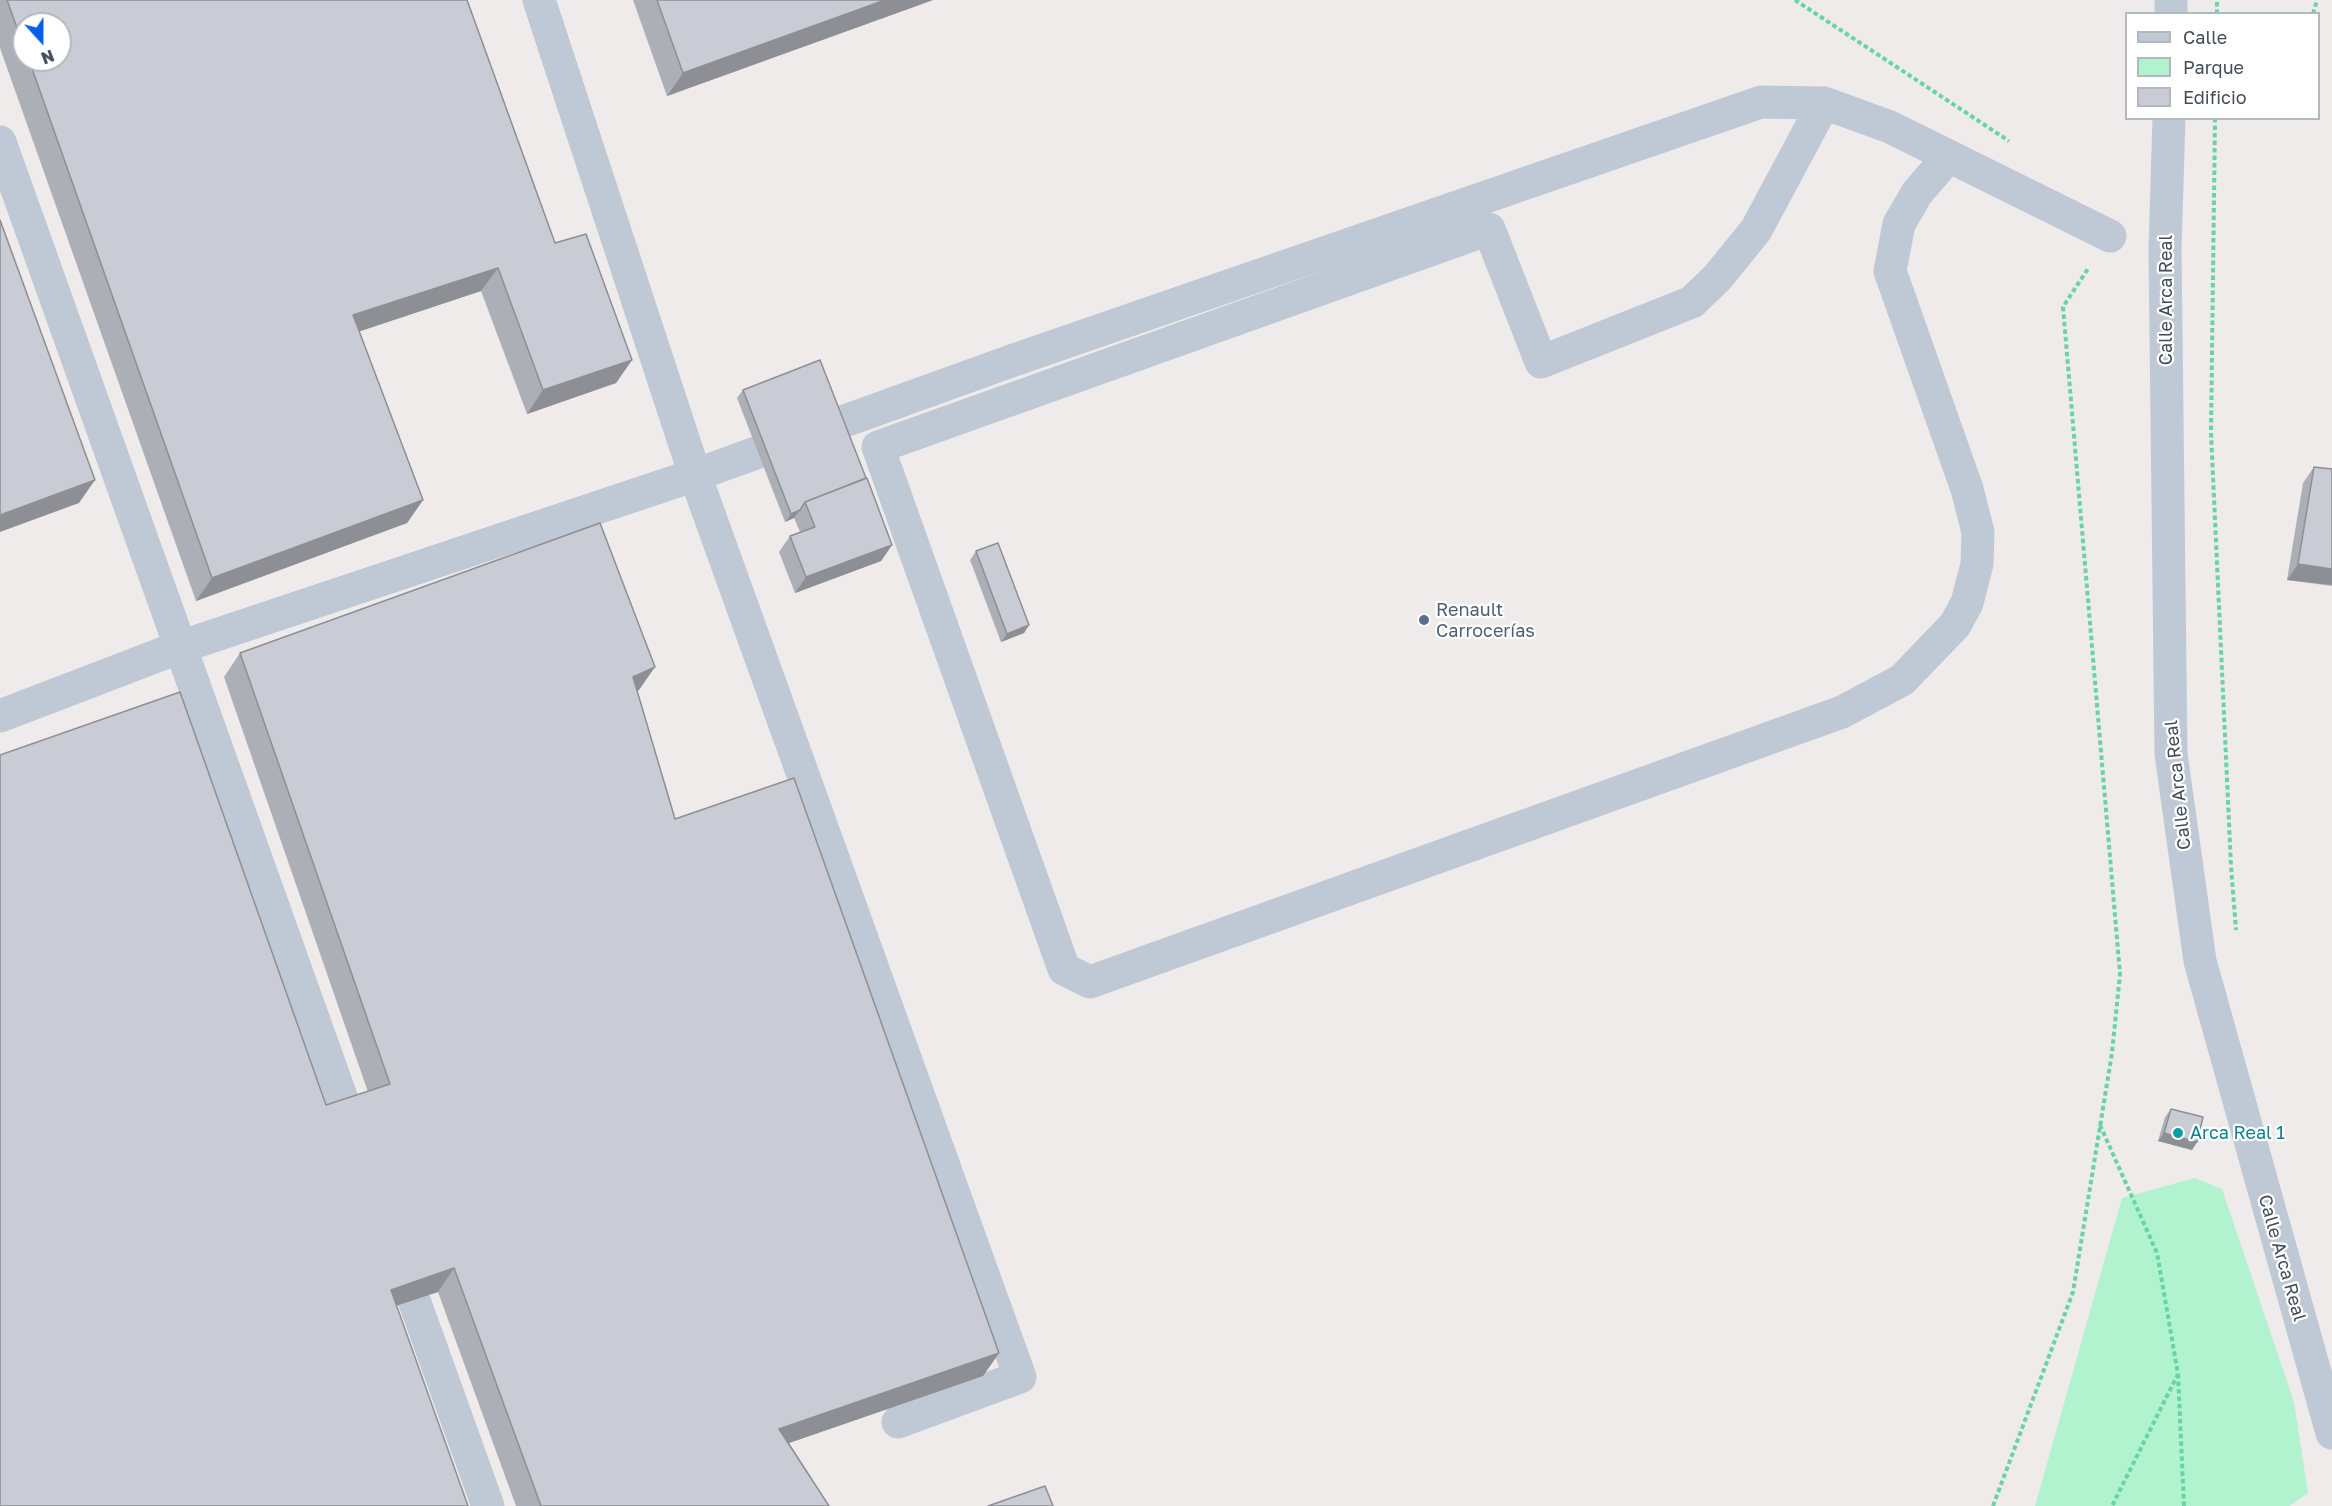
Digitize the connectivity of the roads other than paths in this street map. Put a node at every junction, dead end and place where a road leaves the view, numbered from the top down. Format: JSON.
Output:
{"nodes":[{"id":1,"x":539,"y":0,"type":"edge"},
{"id":2,"x":1824,"y":103,"type":"junction"},
{"id":3,"x":2169,"y":120,"type":"edge"},
{"id":4,"x":0,"y":142,"type":"edge"},
{"id":5,"x":1948,"y":157,"type":"junction"},
{"id":6,"x":2110,"y":236,"type":"road end"},
{"id":7,"x":695,"y":475,"type":"junction"},
{"id":8,"x":180,"y":647,"type":"junction"},
{"id":9,"x":0,"y":716,"type":"edge"},
{"id":10,"x":348,"y":1116,"type":"edge"},
{"id":11,"x":414,"y":1300,"type":"edge"},
{"id":12,"x":898,"y":1422,"type":"dead end"},
{"id":13,"x":2332,"y":1432,"type":"edge"},
{"id":14,"x":488,"y":1506,"type":"edge"}],
"edges":[{"from":1,"to":7,"type":"street"},
{"from":2,"to":5,"type":"street"},
{"from":2,"to":5,"type":"street"},
{"from":2,"to":7,"type":"street"},
{"from":3,"to":13,"type":"street","name":"Calle Arca Real"},
{"from":4,"to":8,"type":"street"},
{"from":5,"to":6,"type":"street"},
{"from":7,"to":8,"type":"street"},
{"from":7,"to":12,"type":"street"},
{"from":8,"to":9,"type":"street"},
{"from":8,"to":10,"type":"street"},
{"from":11,"to":14,"type":"street"}]}
